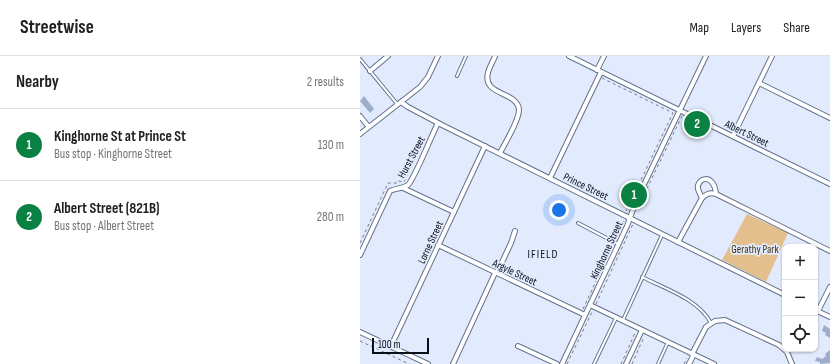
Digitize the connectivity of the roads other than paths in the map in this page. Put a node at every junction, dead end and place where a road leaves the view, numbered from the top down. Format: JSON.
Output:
{"nodes":[{"id":1,"x":388,"y":56,"type":"edge"},
{"id":2,"x":438,"y":56,"type":"edge"},
{"id":3,"x":466,"y":56,"type":"edge"},
{"id":4,"x":496,"y":56,"type":"edge"},
{"id":5,"x":569,"y":56,"type":"edge"},
{"id":6,"x":604,"y":56,"type":"edge"},
{"id":7,"x":706,"y":56,"type":"edge"},
{"id":8,"x":772,"y":56,"type":"edge"},
{"id":9,"x":360,"y":59,"type":"edge"},
{"id":10,"x":370,"y":71,"type":"junction"},
{"id":11,"x":599,"y":71,"type":"junction"},
{"id":12,"x":457,"y":76,"type":"dead end"},
{"id":13,"x":759,"y":83,"type":"junction"},
{"id":14,"x":400,"y":103,"type":"junction"},
{"id":15,"x":680,"y":110,"type":"junction"},
{"id":16,"x":360,"y":116,"type":"edge"},
{"id":17,"x":830,"y":118,"type":"edge"},
{"id":18,"x":438,"y":123,"type":"junction"},
{"id":19,"x":368,"y":126,"type":"junction"},
{"id":20,"x":360,"y":134,"type":"edge"},
{"id":21,"x":733,"y":136,"type":"junction"},
{"id":22,"x":485,"y":146,"type":"junction"},
{"id":23,"x":500,"y":153,"type":"junction"},
{"id":24,"x":550,"y":178,"type":"junction"},
{"id":25,"x":830,"y":184,"type":"edge"},
{"id":26,"x":403,"y":188,"type":"junction"},
{"id":27,"x":716,"y":194,"type":"junction"},
{"id":28,"x":702,"y":198,"type":"junction"},
{"id":29,"x":454,"y":212,"type":"junction"},
{"id":30,"x":630,"y":218,"type":"junction"},
{"id":31,"x":578,"y":223,"type":"dead end"},
{"id":32,"x":515,"y":231,"type":"dead end"},
{"id":33,"x":663,"y":234,"type":"junction"},
{"id":34,"x":678,"y":242,"type":"junction"},
{"id":35,"x":616,"y":243,"type":"junction"},
{"id":36,"x":438,"y":246,"type":"junction"},
{"id":37,"x":830,"y":251,"type":"edge"},
{"id":38,"x":360,"y":255,"type":"edge"},
{"id":39,"x":496,"y":273,"type":"junction"},
{"id":40,"x":642,"y":277,"type":"junction"},
{"id":41,"x":830,"y":287,"type":"edge"},
{"id":42,"x":782,"y":294,"type":"edge"},
{"id":43,"x":590,"y":305,"type":"junction"},
{"id":44,"x":818,"y":309,"type":"edge"},
{"id":45,"x":818,"y":311,"type":"edge"},
{"id":46,"x":585,"y":315,"type":"junction"},
{"id":47,"x":830,"y":317,"type":"edge"},
{"id":48,"x":616,"y":318,"type":"junction"},
{"id":49,"x":622,"y":321,"type":"junction"},
{"id":50,"x":711,"y":323,"type":"junction"},
{"id":51,"x":642,"y":330,"type":"junction"},
{"id":52,"x":360,"y":332,"type":"edge"},
{"id":53,"x":668,"y":342,"type":"junction"},
{"id":54,"x":391,"y":346,"type":"junction"},
{"id":55,"x":518,"y":346,"type":"dead end"},
{"id":56,"x":693,"y":354,"type":"junction"},
{"id":57,"x":428,"y":364,"type":"edge"},
{"id":58,"x":453,"y":364,"type":"edge"},
{"id":59,"x":557,"y":364,"type":"edge"},
{"id":60,"x":562,"y":364,"type":"edge"},
{"id":61,"x":594,"y":364,"type":"edge"},
{"id":62,"x":626,"y":364,"type":"edge"},
{"id":63,"x":658,"y":364,"type":"edge"},
{"id":64,"x":689,"y":364,"type":"edge"},
{"id":65,"x":714,"y":364,"type":"edge"},
{"id":66,"x":792,"y":364,"type":"edge"}],
"edges":[{"from":1,"to":10,"type":"street"},
{"from":2,"to":14,"type":"street"},
{"from":3,"to":12,"type":"lane"},
{"from":4,"to":23,"type":"street"},
{"from":5,"to":11,"type":"street","name":"Albert Street"},
{"from":6,"to":11,"type":"street"},
{"from":7,"to":15,"type":"street","name":"Kinghorne Street"},
{"from":8,"to":13,"type":"street"},
{"from":9,"to":10,"type":"lane"},
{"from":10,"to":14,"type":"lane"},
{"from":11,"to":15,"type":"street","name":"Albert Street"},
{"from":11,"to":24,"type":"street"},
{"from":13,"to":17,"type":"street"},
{"from":13,"to":21,"type":"street"},
{"from":14,"to":18,"type":"street","name":"Prince Street"},
{"from":14,"to":19,"type":"street"},
{"from":15,"to":21,"type":"street","name":"Albert Street"},
{"from":15,"to":30,"type":"street","name":"Kinghorne Street"},
{"from":16,"to":19,"type":"street"},
{"from":18,"to":22,"type":"street","name":"Prince Street"},
{"from":18,"to":26,"type":"street","name":"Hurst Street"},
{"from":19,"to":20,"type":"street"},
{"from":21,"to":25,"type":"street","name":"Albert Street"},
{"from":22,"to":23,"type":"street","name":"Prince Street"},
{"from":22,"to":29,"type":"street","name":"Lorne Street"},
{"from":23,"to":24,"type":"street","name":"Prince Street"},
{"from":24,"to":30,"type":"street","name":"Prince Street"},
{"from":26,"to":29,"type":"street"},
{"from":26,"to":38,"type":"street","name":"Hurst Street"},
{"from":27,"to":28,"type":"street"},
{"from":27,"to":28,"type":"street"},
{"from":27,"to":37,"type":"street"},
{"from":28,"to":34,"type":"street"},
{"from":29,"to":36,"type":"street","name":"Lorne Street"},
{"from":30,"to":33,"type":"street","name":"Prince Street"},
{"from":30,"to":35,"type":"street","name":"Kinghorne Street"},
{"from":31,"to":35,"type":"lane"},
{"from":32,"to":39,"type":"street"},
{"from":33,"to":34,"type":"street","name":"Prince Street"},
{"from":33,"to":40,"type":"lane"},
{"from":34,"to":42,"type":"street","name":"Prince Street"},
{"from":35,"to":43,"type":"street","name":"Kinghorne Street"},
{"from":36,"to":39,"type":"street","name":"Argyle Street"},
{"from":36,"to":54,"type":"street","name":"Lorne Street"},
{"from":39,"to":46,"type":"street","name":"Argyle Street"},
{"from":39,"to":58,"type":"street"},
{"from":40,"to":49,"type":"lane"},
{"from":40,"to":50,"type":"lane"},
{"from":41,"to":44,"type":"street"},
{"from":43,"to":46,"type":"street","name":"Kinghorne Street"},
{"from":43,"to":48,"type":"street"},
{"from":45,"to":47,"type":"street"},
{"from":46,"to":60,"type":"street","name":"Kinghorne Street"},
{"from":48,"to":49,"type":"street"},
{"from":48,"to":61,"type":"lane"},
{"from":49,"to":51,"type":"street"},
{"from":50,"to":56,"type":"street"},
{"from":50,"to":66,"type":"street"},
{"from":51,"to":53,"type":"street"},
{"from":51,"to":62,"type":"street"},
{"from":52,"to":54,"type":"street"},
{"from":53,"to":56,"type":"street"},
{"from":53,"to":63,"type":"lane"},
{"from":54,"to":57,"type":"street"},
{"from":55,"to":59,"type":"street"},
{"from":56,"to":64,"type":"street"},
{"from":56,"to":65,"type":"street"}]}
